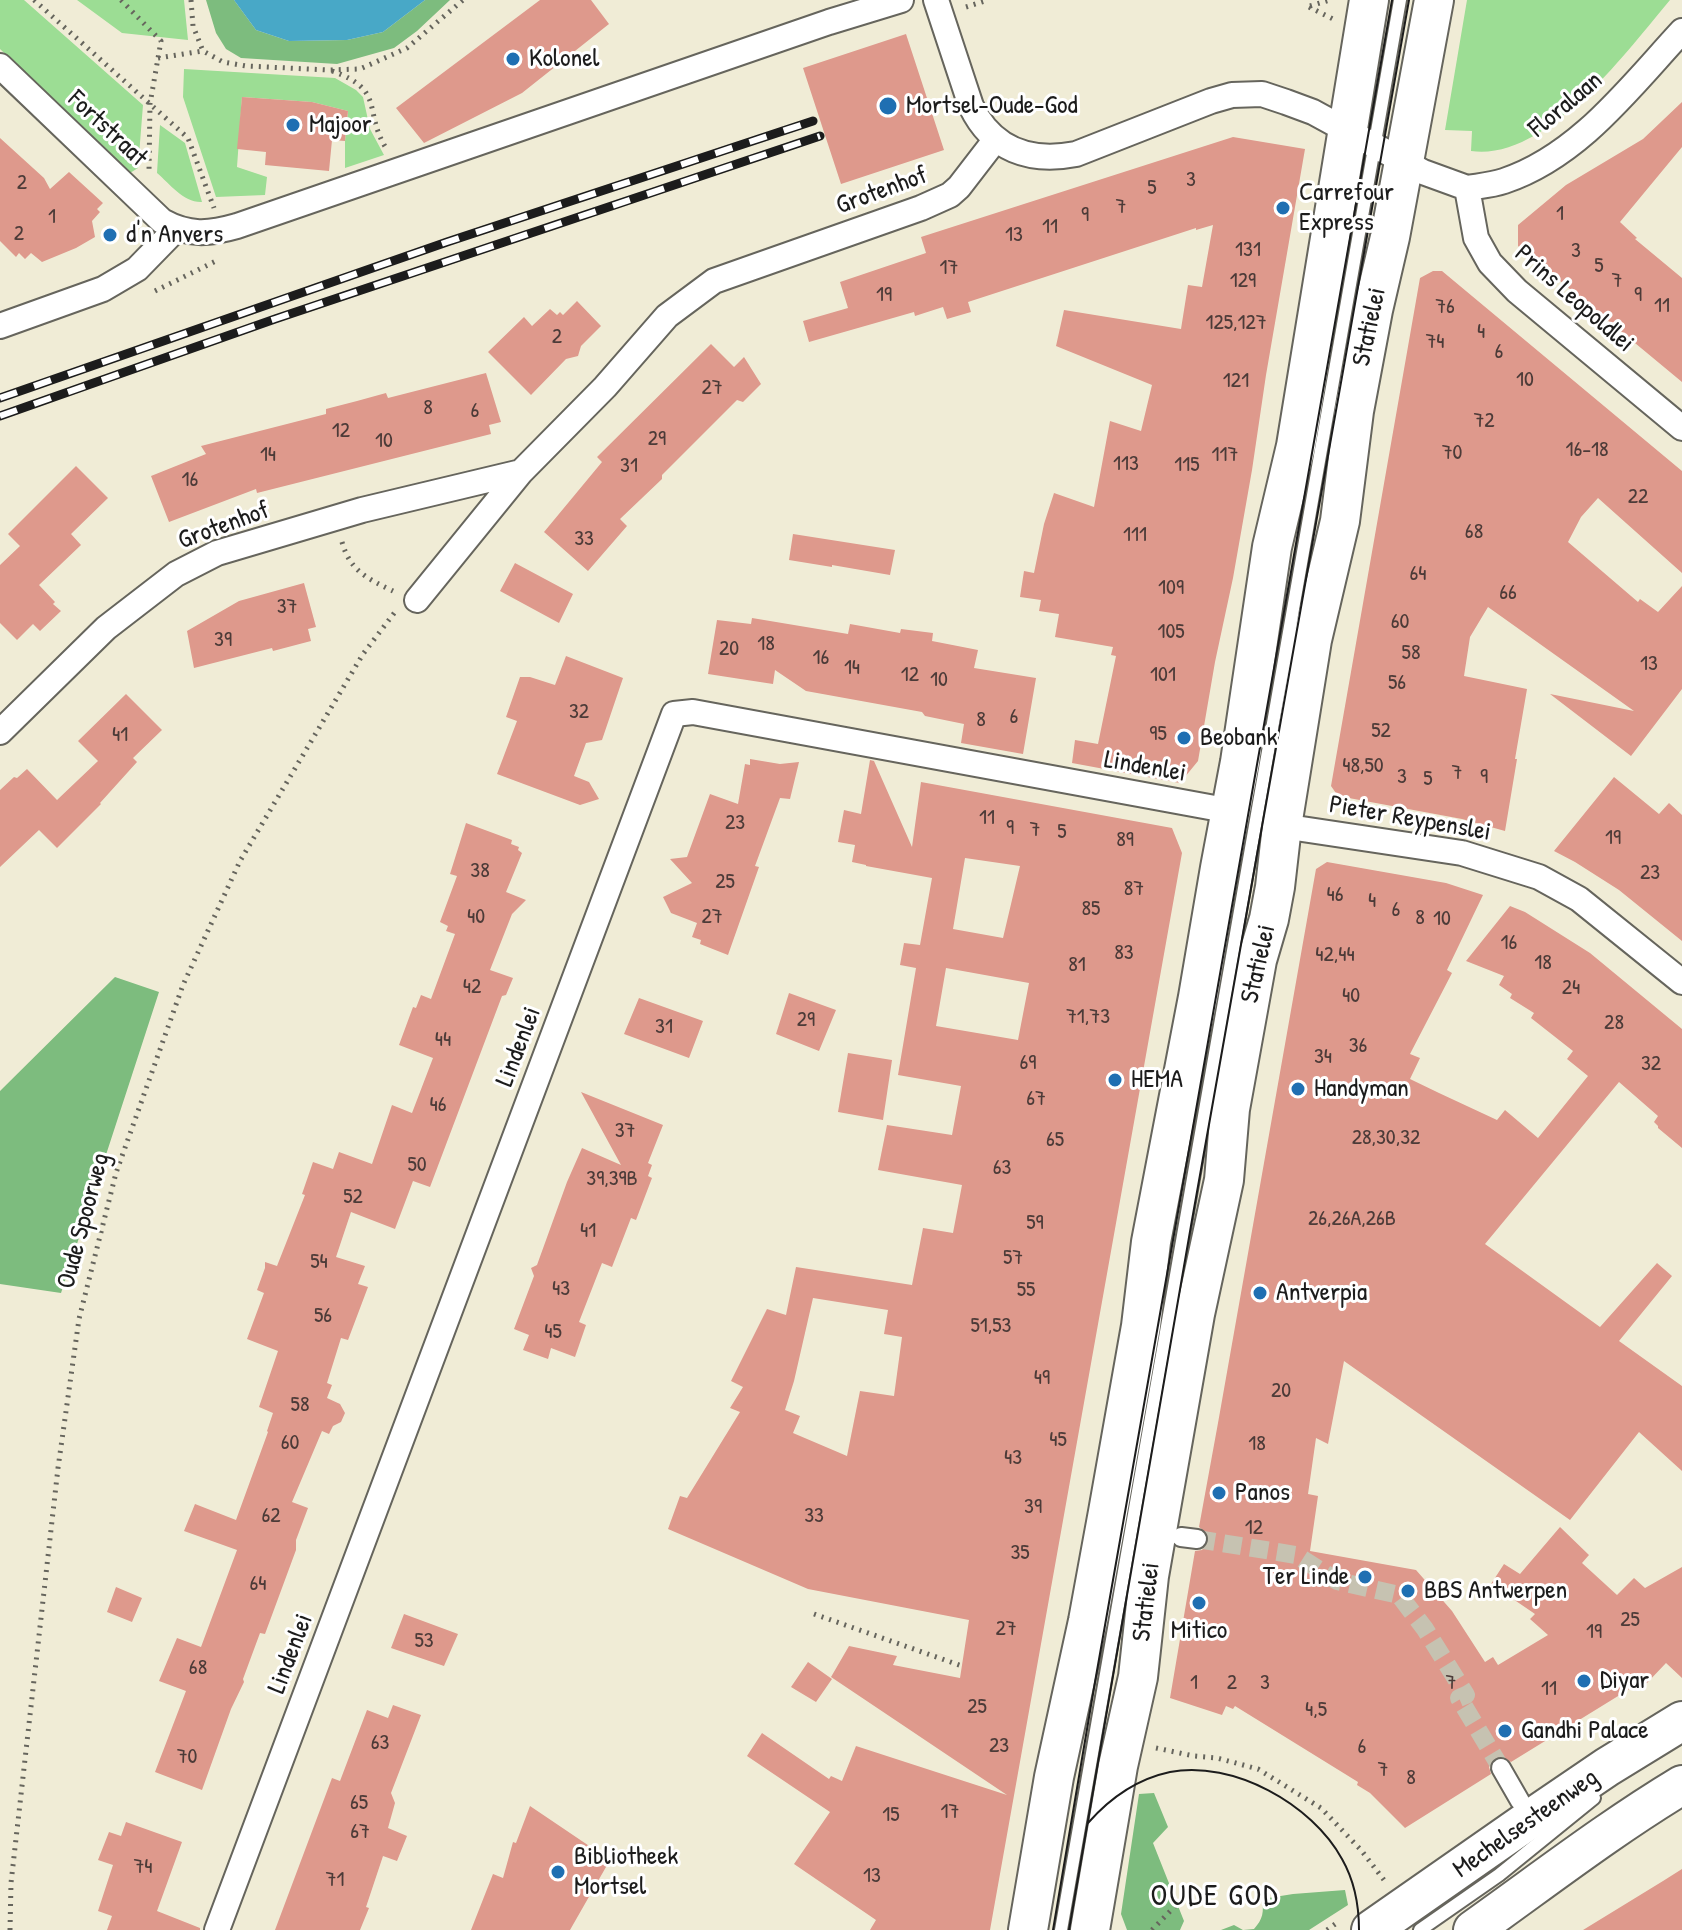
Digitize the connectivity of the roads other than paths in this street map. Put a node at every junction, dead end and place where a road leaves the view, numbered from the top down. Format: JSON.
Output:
{"nodes":[{"id":1,"x":901,"y":0,"type":"edge"},
{"id":2,"x":936,"y":0,"type":"edge"},
{"id":3,"x":1400,"y":0,"type":"edge"},
{"id":4,"x":1434,"y":0,"type":"edge"},
{"id":5,"x":1356,"y":12,"type":"edge"},
{"id":6,"x":1682,"y":31,"type":"edge"},
{"id":7,"x":0,"y":66,"type":"edge"},
{"id":8,"x":996,"y":139,"type":"junction"},
{"id":9,"x":1375,"y":146,"type":"junction"},
{"id":10,"x":1467,"y":188,"type":"junction"},
{"id":11,"x":176,"y":229,"type":"junction"},
{"id":12,"x":0,"y":326,"type":"edge"},
{"id":13,"x":1682,"y":428,"type":"edge"},
{"id":14,"x":521,"y":472,"type":"junction"},
{"id":15,"x":417,"y":600,"type":"road end"},
{"id":16,"x":0,"y":732,"type":"edge"},
{"id":17,"x":1231,"y":811,"type":"junction"},
{"id":18,"x":1282,"y":826,"type":"junction"},
{"id":19,"x":1682,"y":982,"type":"edge"},
{"id":20,"x":1682,"y":1721,"type":"edge"},
{"id":21,"x":1501,"y":1768,"type":"tunnel mouth"},
{"id":22,"x":1682,"y":1785,"type":"edge"},
{"id":23,"x":1607,"y":1788,"type":"dead end"},
{"id":24,"x":1520,"y":1801,"type":"dead end"},
{"id":25,"x":1391,"y":1919,"type":"edge"},
{"id":26,"x":217,"y":1930,"type":"edge"},
{"id":27,"x":1028,"y":1930,"type":"edge"},
{"id":28,"x":1061,"y":1930,"type":"edge"},
{"id":29,"x":1090,"y":1930,"type":"edge"},
{"id":30,"x":1473,"y":1930,"type":"edge"}],
"edges":[{"from":1,"to":11,"type":"street"},
{"from":2,"to":8,"type":"street"},
{"from":3,"to":9,"type":"lane"},
{"from":4,"to":9,"type":"main road","name":"Statielei"},
{"from":5,"to":9,"type":"main road","name":"Statielei"},
{"from":6,"to":10,"type":"street","name":"Floralaan"},
{"from":7,"to":11,"type":"street","name":"Fortstraat"},
{"from":8,"to":9,"type":"street"},
{"from":8,"to":14,"type":"street","name":"Grotenhof"},
{"from":9,"to":10,"type":"street"},
{"from":9,"to":17,"type":"main road","name":"Statielei"},
{"from":9,"to":18,"type":"main road","name":"Statielei"},
{"from":9,"to":28,"type":"lane"},
{"from":10,"to":13,"type":"street","name":"Prins Leopoldlei"},
{"from":11,"to":12,"type":"street"},
{"from":14,"to":15,"type":"street","name":"Grotenhof"},
{"from":14,"to":16,"type":"street","name":"Grotenhof"},
{"from":17,"to":26,"type":"street","name":"Lindenlei"},
{"from":17,"to":27,"type":"main road","name":"Statielei"},
{"from":18,"to":19,"type":"street","name":"Pieter Reypenslei"},
{"from":18,"to":29,"type":"main road","name":"Statielei"},
{"from":20,"to":25,"type":"main road","name":"Mechelsesteenweg"},
{"from":21,"to":24,"type":"street"},
{"from":22,"to":30,"type":"main road","name":"Mechelsesteenweg"},
{"from":23,"to":25,"type":"lane"}]}
